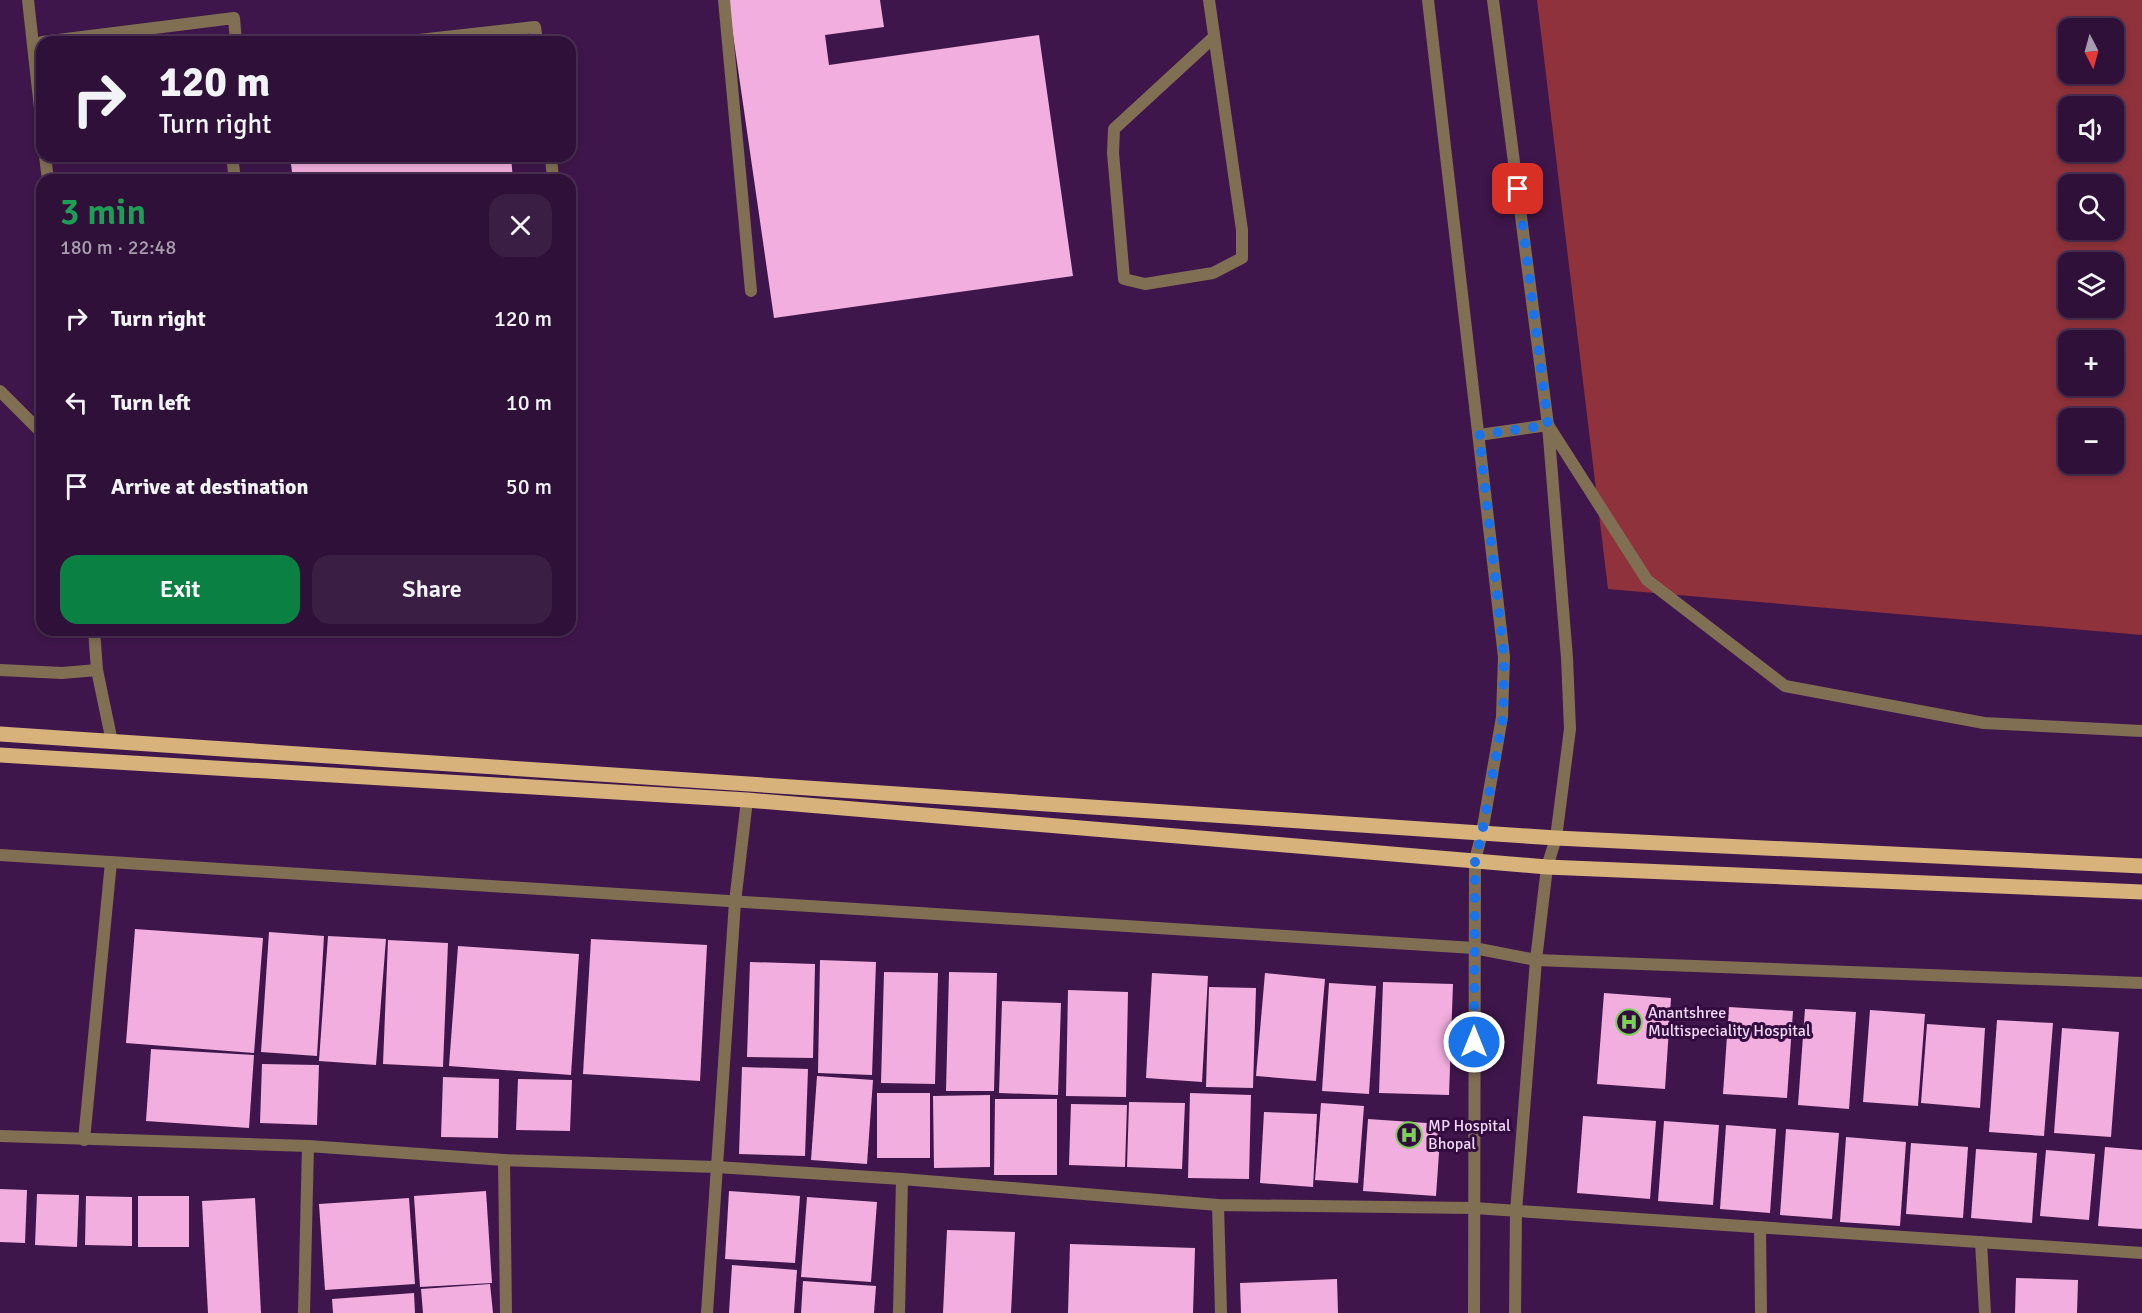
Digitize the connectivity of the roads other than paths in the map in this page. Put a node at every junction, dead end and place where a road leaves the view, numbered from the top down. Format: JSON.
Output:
{"nodes":[{"id":1,"x":28,"y":0,"type":"edge"},
{"id":2,"x":724,"y":0,"type":"edge"},
{"id":3,"x":1209,"y":0,"type":"edge"},
{"id":4,"x":1428,"y":0,"type":"edge"},
{"id":5,"x":1493,"y":0,"type":"edge"},
{"id":6,"x":37,"y":36,"type":"edge"},
{"id":7,"x":88,"y":36,"type":"edge"},
{"id":8,"x":236,"y":36,"type":"edge"},
{"id":9,"x":455,"y":36,"type":"edge"},
{"id":10,"x":536,"y":36,"type":"edge"},
{"id":11,"x":1214,"y":37,"type":"junction"},
{"id":12,"x":752,"y":291,"type":"dead end"},
{"id":13,"x":0,"y":391,"type":"edge"},
{"id":14,"x":1548,"y":425,"type":"junction"},
{"id":15,"x":36,"y":428,"type":"edge"},
{"id":16,"x":1479,"y":435,"type":"junction"},
{"id":17,"x":95,"y":636,"type":"edge"},
{"id":18,"x":0,"y":670,"type":"edge"},
{"id":19,"x":98,"y":670,"type":"junction"},
{"id":20,"x":2142,"y":731,"type":"edge"},
{"id":21,"x":0,"y":734,"type":"edge"},
{"id":22,"x":112,"y":742,"type":"junction"},
{"id":23,"x":0,"y":755,"type":"edge"},
{"id":24,"x":747,"y":800,"type":"junction"},
{"id":25,"x":1482,"y":833,"type":"junction"},
{"id":26,"x":1556,"y":838,"type":"junction"},
{"id":27,"x":0,"y":855,"type":"edge"},
{"id":28,"x":1475,"y":860,"type":"junction"},
{"id":29,"x":111,"y":862,"type":"junction"},
{"id":30,"x":2142,"y":866,"type":"edge"},
{"id":31,"x":1546,"y":867,"type":"junction"},
{"id":32,"x":2142,"y":892,"type":"edge"},
{"id":33,"x":735,"y":902,"type":"junction"},
{"id":34,"x":1474,"y":948,"type":"junction"},
{"id":35,"x":1536,"y":960,"type":"junction"},
{"id":36,"x":2142,"y":983,"type":"edge"},
{"id":37,"x":0,"y":1136,"type":"edge"},
{"id":38,"x":84,"y":1140,"type":"junction"},
{"id":39,"x":308,"y":1146,"type":"junction"},
{"id":40,"x":504,"y":1160,"type":"junction"},
{"id":41,"x":716,"y":1167,"type":"junction"},
{"id":42,"x":902,"y":1179,"type":"junction"},
{"id":43,"x":1218,"y":1205,"type":"junction"},
{"id":44,"x":1474,"y":1208,"type":"junction"},
{"id":45,"x":1516,"y":1211,"type":"junction"},
{"id":46,"x":1761,"y":1227,"type":"junction"},
{"id":47,"x":1981,"y":1242,"type":"junction"},
{"id":48,"x":2142,"y":1254,"type":"edge"},
{"id":49,"x":304,"y":1313,"type":"edge"},
{"id":50,"x":506,"y":1313,"type":"edge"},
{"id":51,"x":707,"y":1313,"type":"edge"},
{"id":52,"x":899,"y":1313,"type":"edge"},
{"id":53,"x":1221,"y":1313,"type":"edge"},
{"id":54,"x":1474,"y":1313,"type":"edge"},
{"id":55,"x":1515,"y":1313,"type":"edge"},
{"id":56,"x":1761,"y":1313,"type":"edge"},
{"id":57,"x":1985,"y":1313,"type":"edge"}],
"edges":[{"from":1,"to":6,"type":"street"},
{"from":2,"to":12,"type":"street"},
{"from":3,"to":11,"type":"street"},
{"from":4,"to":16,"type":"street"},
{"from":5,"to":14,"type":"street"},
{"from":7,"to":8,"type":"street"},
{"from":9,"to":10,"type":"street"},
{"from":11,"to":11,"type":"street"},
{"from":13,"to":15,"type":"street"},
{"from":14,"to":16,"type":"street"},
{"from":14,"to":20,"type":"street"},
{"from":14,"to":26,"type":"street"},
{"from":16,"to":25,"type":"street"},
{"from":17,"to":19,"type":"street"},
{"from":18,"to":19,"type":"street"},
{"from":19,"to":22,"type":"street"},
{"from":21,"to":22,"type":"main road"},
{"from":22,"to":25,"type":"main road"},
{"from":23,"to":24,"type":"main road"},
{"from":24,"to":28,"type":"main road"},
{"from":24,"to":33,"type":"street"},
{"from":25,"to":26,"type":"main road"},
{"from":25,"to":28,"type":"street"},
{"from":26,"to":30,"type":"main road"},
{"from":26,"to":31,"type":"street"},
{"from":27,"to":29,"type":"street"},
{"from":28,"to":31,"type":"main road"},
{"from":28,"to":34,"type":"street"},
{"from":29,"to":33,"type":"street"},
{"from":29,"to":38,"type":"street"},
{"from":31,"to":32,"type":"main road"},
{"from":31,"to":35,"type":"street"},
{"from":33,"to":34,"type":"street"},
{"from":33,"to":41,"type":"street"},
{"from":34,"to":35,"type":"street"},
{"from":34,"to":44,"type":"street"},
{"from":35,"to":36,"type":"street"},
{"from":35,"to":45,"type":"street"},
{"from":37,"to":38,"type":"street"},
{"from":38,"to":39,"type":"street"},
{"from":39,"to":40,"type":"street"},
{"from":39,"to":49,"type":"street"},
{"from":40,"to":41,"type":"street"},
{"from":40,"to":50,"type":"street"},
{"from":41,"to":42,"type":"street"},
{"from":41,"to":51,"type":"street"},
{"from":42,"to":43,"type":"street"},
{"from":42,"to":52,"type":"street"},
{"from":43,"to":44,"type":"street"},
{"from":43,"to":53,"type":"street"},
{"from":44,"to":45,"type":"street"},
{"from":44,"to":54,"type":"street"},
{"from":45,"to":46,"type":"street"},
{"from":45,"to":55,"type":"street"},
{"from":46,"to":47,"type":"street"},
{"from":46,"to":56,"type":"street"},
{"from":47,"to":48,"type":"street"},
{"from":47,"to":57,"type":"street"}]}
